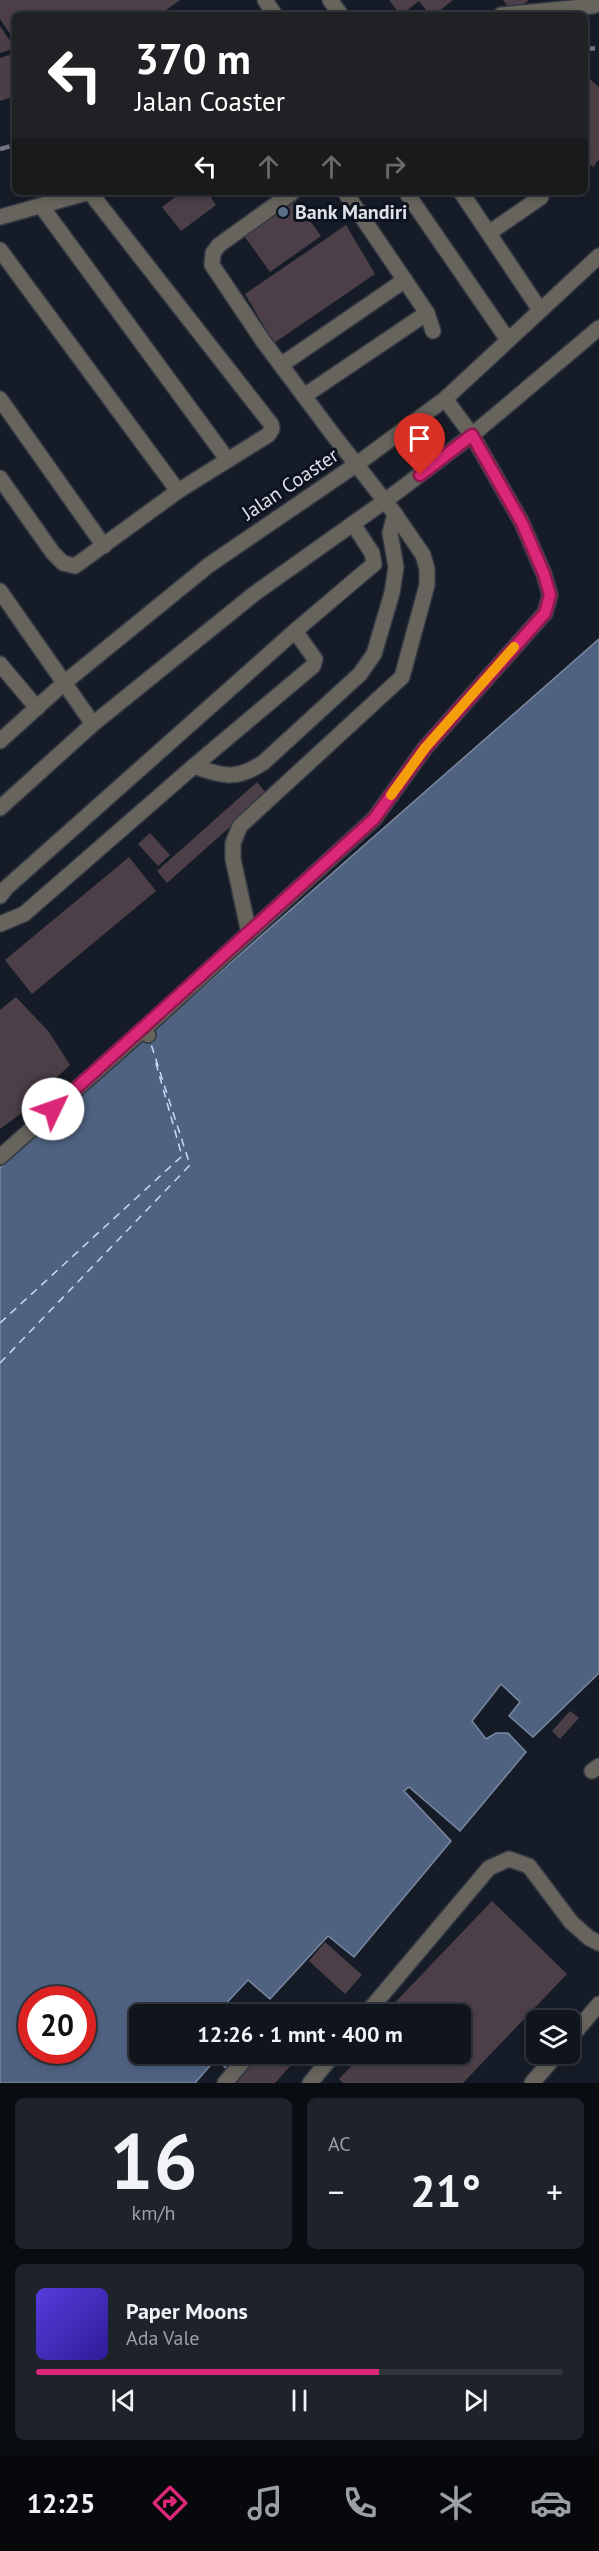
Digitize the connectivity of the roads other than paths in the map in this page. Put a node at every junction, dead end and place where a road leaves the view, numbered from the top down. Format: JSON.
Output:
{"nodes":[{"id":1,"x":599,"y":3,"type":"edge"},
{"id":2,"x":532,"y":12,"type":"edge"},
{"id":3,"x":80,"y":195,"type":"edge"},
{"id":4,"x":92,"y":195,"type":"edge"},
{"id":5,"x":289,"y":195,"type":"edge"},
{"id":6,"x":347,"y":195,"type":"edge"},
{"id":7,"x":408,"y":195,"type":"edge"},
{"id":8,"x":463,"y":195,"type":"edge"},
{"id":9,"x":541,"y":195,"type":"edge"},
{"id":10,"x":42,"y":207,"type":"junction"},
{"id":11,"x":0,"y":217,"type":"edge"},
{"id":12,"x":489,"y":233,"type":"junction"},
{"id":13,"x":0,"y":250,"type":"edge"},
{"id":14,"x":599,"y":256,"type":"edge"},
{"id":15,"x":405,"y":280,"type":"junction"},
{"id":16,"x":540,"y":309,"type":"junction"},
{"id":17,"x":428,"y":314,"type":"junction"},
{"id":18,"x":599,"y":328,"type":"edge"},
{"id":19,"x":433,"y":331,"type":"dead end"},
{"id":20,"x":508,"y":340,"type":"junction"},
{"id":21,"x":281,"y":365,"type":"junction"},
{"id":22,"x":304,"y":396,"type":"junction"},
{"id":23,"x":0,"y":399,"type":"edge"},
{"id":24,"x":445,"y":399,"type":"junction"},
{"id":25,"x":472,"y":435,"type":"junction"},
{"id":26,"x":227,"y":459,"type":"junction"},
{"id":27,"x":357,"y":464,"type":"junction"},
{"id":28,"x":0,"y":478,"type":"edge"},
{"id":29,"x":178,"y":490,"type":"junction"},
{"id":30,"x":385,"y":501,"type":"junction"},
{"id":31,"x":395,"y":514,"type":"junction"},
{"id":32,"x":353,"y":524,"type":"junction"},
{"id":33,"x":104,"y":546,"type":"junction"},
{"id":34,"x":0,"y":591,"type":"edge"},
{"id":35,"x":295,"y":631,"type":"junction"},
{"id":36,"x":0,"y":664,"type":"edge"},
{"id":37,"x":64,"y":683,"type":"junction"},
{"id":38,"x":37,"y":708,"type":"junction"},
{"id":39,"x":93,"y":724,"type":"junction"},
{"id":40,"x":0,"y":741,"type":"edge"},
{"id":41,"x":194,"y":766,"type":"junction"},
{"id":42,"x":0,"y":808,"type":"edge"},
{"id":43,"x":0,"y":896,"type":"edge"},
{"id":44,"x":0,"y":924,"type":"edge"},
{"id":45,"x":249,"y":933,"type":"junction"},
{"id":46,"x":0,"y":1157,"type":"edge"},
{"id":47,"x":599,"y":1943,"type":"edge"},
{"id":48,"x":374,"y":2004,"type":"edge"},
{"id":49,"x":599,"y":2004,"type":"edge"},
{"id":50,"x":580,"y":2026,"type":"edge"},
{"id":51,"x":241,"y":2064,"type":"edge"},
{"id":52,"x":326,"y":2064,"type":"edge"},
{"id":53,"x":548,"y":2064,"type":"edge"},
{"id":54,"x":225,"y":2083,"type":"edge"},
{"id":55,"x":310,"y":2083,"type":"edge"},
{"id":56,"x":532,"y":2083,"type":"edge"}],
"edges":[{"from":1,"to":2,"type":"lane"},
{"from":3,"to":10,"type":"lane"},
{"from":4,"to":26,"type":"lane"},
{"from":5,"to":21,"type":"lane"},
{"from":6,"to":15,"type":"lane"},
{"from":7,"to":20,"type":"lane"},
{"from":8,"to":12,"type":"lane"},
{"from":9,"to":12,"type":"lane"},
{"from":10,"to":11,"type":"lane"},
{"from":10,"to":26,"type":"lane"},
{"from":12,"to":16,"type":"lane"},
{"from":13,"to":29,"type":"lane"},
{"from":14,"to":16,"type":"lane","name":"Jalan Coaster"},
{"from":15,"to":17,"type":"lane"},
{"from":15,"to":21,"type":"lane"},
{"from":16,"to":20,"type":"lane","name":"Jalan Coaster"},
{"from":17,"to":19,"type":"lane"},
{"from":17,"to":22,"type":"lane"},
{"from":18,"to":25,"type":"lane"},
{"from":20,"to":24,"type":"lane","name":"Jalan Coaster"},
{"from":21,"to":22,"type":"lane"},
{"from":22,"to":27,"type":"lane"},
{"from":23,"to":33,"type":"lane"},
{"from":24,"to":25,"type":"lane"},
{"from":24,"to":27,"type":"lane","name":"Jalan Coaster"},
{"from":25,"to":30,"type":"lane"},
{"from":25,"to":45,"type":"lane"},
{"from":26,"to":29,"type":"lane"},
{"from":27,"to":30,"type":"lane"},
{"from":27,"to":37,"type":"lane","name":"Jalan Coaster"},
{"from":28,"to":33,"type":"lane"},
{"from":29,"to":33,"type":"lane"},
{"from":30,"to":31,"type":"lane"},
{"from":30,"to":32,"type":"lane"},
{"from":31,"to":41,"type":"lane"},
{"from":31,"to":45,"type":"lane"},
{"from":32,"to":35,"type":"lane"},
{"from":32,"to":39,"type":"lane"},
{"from":34,"to":37,"type":"lane"},
{"from":35,"to":41,"type":"lane"},
{"from":35,"to":43,"type":"lane"},
{"from":36,"to":38,"type":"lane"},
{"from":37,"to":38,"type":"lane","name":"Jalan Coaster"},
{"from":37,"to":39,"type":"lane"},
{"from":38,"to":40,"type":"lane","name":"Jalan Coaster"},
{"from":39,"to":42,"type":"lane"},
{"from":41,"to":44,"type":"lane"},
{"from":45,"to":46,"type":"lane"},
{"from":47,"to":48,"type":"lane"},
{"from":49,"to":50,"type":"lane"},
{"from":51,"to":54,"type":"lane"},
{"from":52,"to":55,"type":"lane"},
{"from":53,"to":56,"type":"lane"}]}
